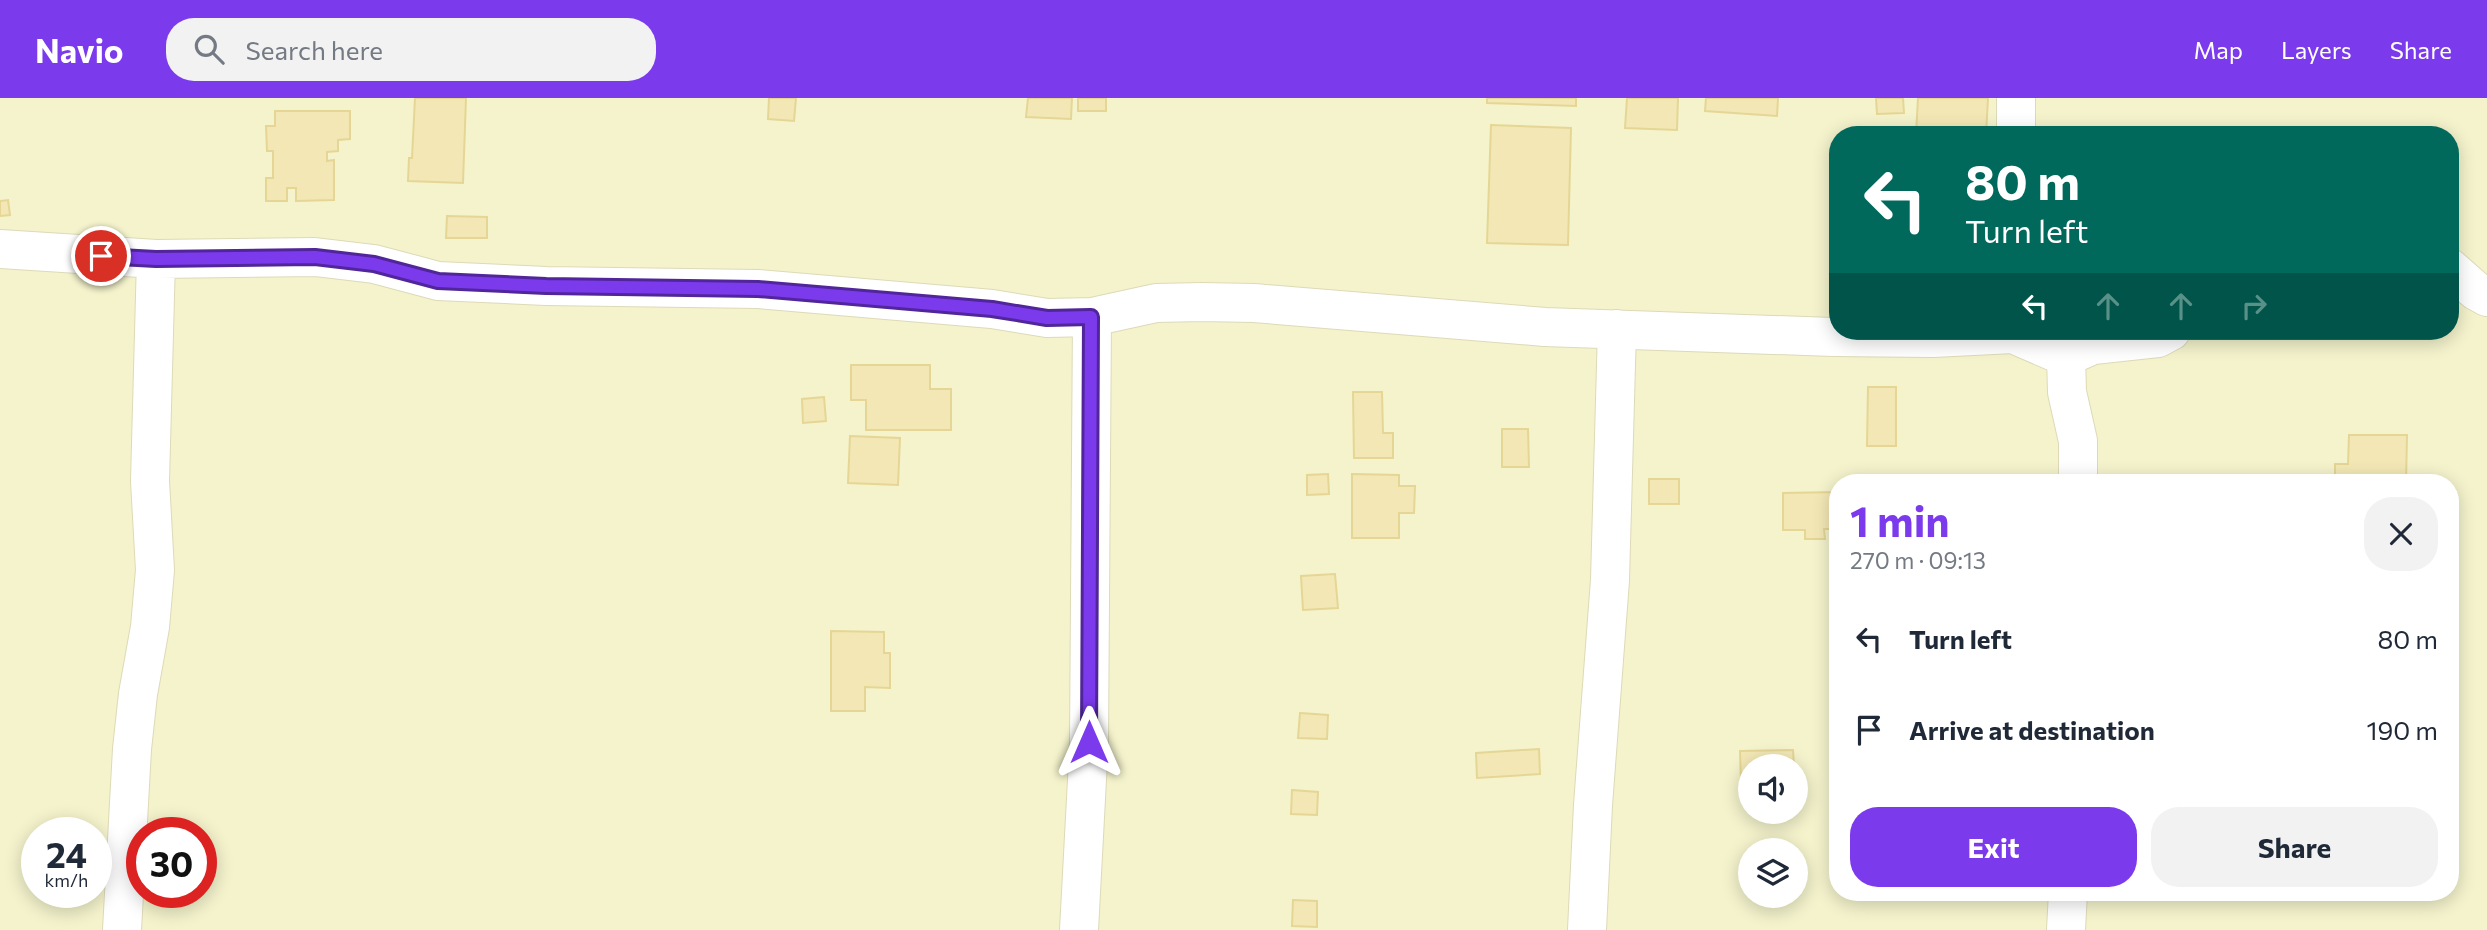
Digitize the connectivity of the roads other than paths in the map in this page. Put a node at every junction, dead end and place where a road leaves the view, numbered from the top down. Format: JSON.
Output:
{"nodes":[{"id":1,"x":2016,"y":98,"type":"edge"},
{"id":2,"x":2016,"y":126,"type":"edge"},
{"id":3,"x":0,"y":249,"type":"edge"},
{"id":4,"x":156,"y":259,"type":"junction"},
{"id":5,"x":2459,"y":276,"type":"edge"},
{"id":6,"x":2487,"y":297,"type":"edge"},
{"id":7,"x":1091,"y":317,"type":"junction"},
{"id":8,"x":1617,"y":329,"type":"junction"},
{"id":9,"x":1829,"y":335,"type":"edge"},
{"id":10,"x":2030,"y":340,"type":"edge"},
{"id":11,"x":2139,"y":340,"type":"edge"},
{"id":12,"x":2066,"y":357,"type":"junction"},
{"id":13,"x":2078,"y":474,"type":"edge"},
{"id":14,"x":2068,"y":901,"type":"edge"},
{"id":15,"x":122,"y":930,"type":"edge"},
{"id":16,"x":1079,"y":930,"type":"edge"},
{"id":17,"x":1587,"y":930,"type":"edge"},
{"id":18,"x":2066,"y":930,"type":"edge"}],
"edges":[{"from":1,"to":2,"type":"street"},
{"from":3,"to":4,"type":"street"},
{"from":4,"to":7,"type":"street"},
{"from":4,"to":15,"type":"street"},
{"from":5,"to":6,"type":"street"},
{"from":7,"to":8,"type":"street"},
{"from":7,"to":16,"type":"street"},
{"from":8,"to":9,"type":"street"},
{"from":8,"to":17,"type":"street"},
{"from":10,"to":12,"type":"street"},
{"from":11,"to":12,"type":"street"},
{"from":12,"to":13,"type":"street"},
{"from":14,"to":18,"type":"street"}]}
